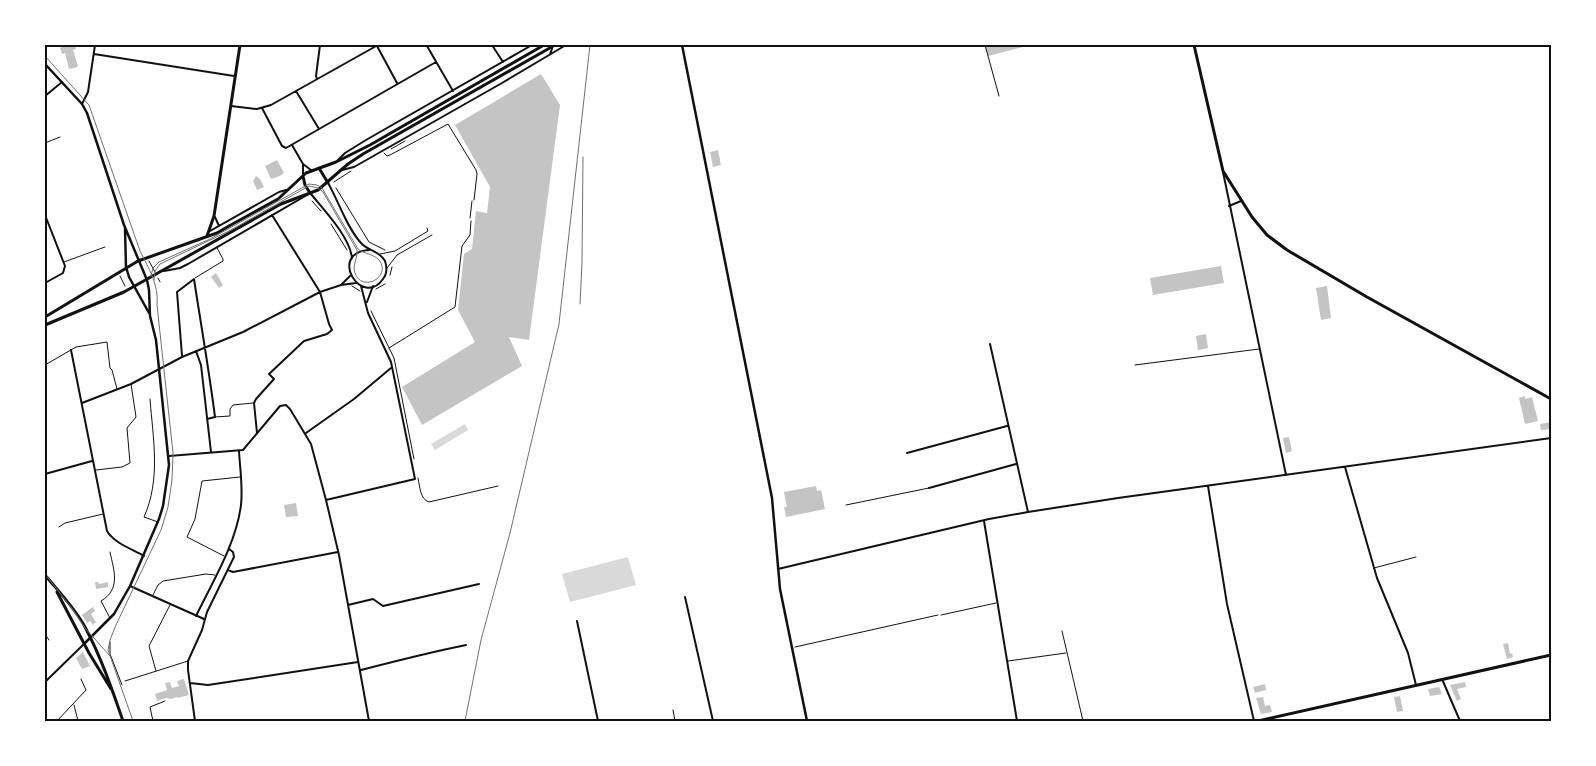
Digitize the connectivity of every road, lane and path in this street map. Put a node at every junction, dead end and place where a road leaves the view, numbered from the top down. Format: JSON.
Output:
{"nodes":[{"id":1,"x":95,"y":45,"type":"edge"},
{"id":2,"x":240,"y":45,"type":"edge"},
{"id":3,"x":320,"y":45,"type":"edge"},
{"id":4,"x":378,"y":45,"type":"edge"},
{"id":5,"x":492,"y":45,"type":"edge"},
{"id":6,"x":532,"y":45,"type":"edge"},
{"id":7,"x":544,"y":45,"type":"edge"},
{"id":8,"x":551,"y":45,"type":"edge"},
{"id":9,"x":555,"y":45,"type":"edge"},
{"id":10,"x":566,"y":45,"type":"edge"},
{"id":11,"x":682,"y":45,"type":"edge"},
{"id":12,"x":985,"y":45,"type":"edge"},
{"id":13,"x":1194,"y":45,"type":"edge"},
{"id":14,"x":427,"y":46,"type":"edge"},
{"id":15,"x":94,"y":54,"type":"junction"},
{"id":16,"x":548,"y":55,"type":"junction"},
{"id":17,"x":436,"y":62,"type":"junction"},
{"id":18,"x":503,"y":62,"type":"junction"},
{"id":19,"x":45,"y":64,"type":"edge"},
{"id":20,"x":236,"y":76,"type":"junction"},
{"id":21,"x":317,"y":79,"type":"junction"},
{"id":22,"x":62,"y":82,"type":"junction"},
{"id":23,"x":397,"y":84,"type":"junction"},
{"id":24,"x":296,"y":91,"type":"junction"},
{"id":25,"x":453,"y":91,"type":"junction"},
{"id":26,"x":45,"y":96,"type":"edge"},
{"id":27,"x":999,"y":96,"type":"dead end"},
{"id":28,"x":82,"y":104,"type":"junction"},
{"id":29,"x":231,"y":106,"type":"junction"},
{"id":30,"x":262,"y":108,"type":"junction"},
{"id":31,"x":319,"y":129,"type":"junction"},
{"id":32,"x":60,"y":137,"type":"dead end"},
{"id":33,"x":45,"y":143,"type":"edge"},
{"id":34,"x":292,"y":145,"type":"junction"},
{"id":35,"x":383,"y":153,"type":"dead end"},
{"id":36,"x":336,"y":162,"type":"junction"},
{"id":37,"x":303,"y":164,"type":"junction"},
{"id":38,"x":319,"y":168,"type":"junction"},
{"id":39,"x":311,"y":170,"type":"junction"},
{"id":40,"x":342,"y":170,"type":"junction"},
{"id":41,"x":1223,"y":171,"type":"junction"},
{"id":42,"x":303,"y":176,"type":"junction"},
{"id":43,"x":328,"y":183,"type":"junction"},
{"id":44,"x":336,"y":188,"type":"dead end"},
{"id":45,"x":290,"y":189,"type":"junction"},
{"id":46,"x":311,"y":193,"type":"junction"},
{"id":47,"x":312,"y":201,"type":"dead end"},
{"id":48,"x":473,"y":201,"type":"joint"},
{"id":49,"x":1242,"y":201,"type":"junction"},
{"id":50,"x":1229,"y":206,"type":"junction"},
{"id":51,"x":322,"y":212,"type":"dead end"},
{"id":52,"x":45,"y":215,"type":"edge"},
{"id":53,"x":272,"y":215,"type":"junction"},
{"id":54,"x":214,"y":216,"type":"junction"},
{"id":55,"x":471,"y":219,"type":"joint"},
{"id":56,"x":330,"y":221,"type":"dead end"},
{"id":57,"x":124,"y":225,"type":"junction"},
{"id":58,"x":219,"y":226,"type":"junction"},
{"id":59,"x":428,"y":230,"type":"dead end"},
{"id":60,"x":210,"y":231,"type":"junction"},
{"id":61,"x":432,"y":235,"type":"dead end"},
{"id":62,"x":207,"y":237,"type":"junction"},
{"id":63,"x":105,"y":247,"type":"dead end"},
{"id":64,"x":217,"y":247,"type":"junction"},
{"id":65,"x":369,"y":250,"type":"junction"},
{"id":66,"x":386,"y":250,"type":"dead end"},
{"id":67,"x":349,"y":254,"type":"dead end"},
{"id":68,"x":379,"y":254,"type":"junction"},
{"id":69,"x":352,"y":258,"type":"junction"},
{"id":70,"x":138,"y":261,"type":"junction"},
{"id":71,"x":149,"y":261,"type":"dead end"},
{"id":72,"x":64,"y":262,"type":"junction"},
{"id":73,"x":394,"y":264,"type":"dead end"},
{"id":74,"x":126,"y":267,"type":"junction"},
{"id":75,"x":386,"y":268,"type":"junction"},
{"id":76,"x":162,"y":271,"type":"junction"},
{"id":77,"x":155,"y":272,"type":"dead end"},
{"id":78,"x":351,"y":275,"type":"junction"},
{"id":79,"x":390,"y":275,"type":"dead end"},
{"id":80,"x":120,"y":276,"type":"dead end"},
{"id":81,"x":158,"y":278,"type":"dead end"},
{"id":82,"x":194,"y":279,"type":"junction"},
{"id":83,"x":147,"y":280,"type":"junction"},
{"id":84,"x":160,"y":282,"type":"dead end"},
{"id":85,"x":45,"y":283,"type":"edge"},
{"id":86,"x":356,"y":283,"type":"junction"},
{"id":87,"x":385,"y":284,"type":"dead end"},
{"id":88,"x":341,"y":285,"type":"junction"},
{"id":89,"x":125,"y":286,"type":"dead end"},
{"id":90,"x":352,"y":286,"type":"dead end"},
{"id":91,"x":361,"y":286,"type":"junction"},
{"id":92,"x":373,"y":286,"type":"junction"},
{"id":93,"x":134,"y":287,"type":"junction"},
{"id":94,"x":360,"y":291,"type":"dead end"},
{"id":95,"x":373,"y":291,"type":"dead end"},
{"id":96,"x":320,"y":292,"type":"junction"},
{"id":97,"x":366,"y":304,"type":"junction"},
{"id":98,"x":370,"y":308,"type":"dead end"},
{"id":99,"x":150,"y":316,"type":"junction"},
{"id":100,"x":45,"y":317,"type":"edge"},
{"id":101,"x":45,"y":325,"type":"edge"},
{"id":102,"x":990,"y":344,"type":"dead end"},
{"id":103,"x":204,"y":347,"type":"junction"},
{"id":104,"x":389,"y":348,"type":"junction"},
{"id":105,"x":71,"y":350,"type":"junction"},
{"id":106,"x":1259,"y":350,"type":"junction"},
{"id":107,"x":196,"y":351,"type":"junction"},
{"id":108,"x":182,"y":357,"type":"junction"},
{"id":109,"x":45,"y":365,"type":"edge"},
{"id":110,"x":1135,"y":365,"type":"dead end"},
{"id":111,"x":392,"y":367,"type":"junction"},
{"id":112,"x":159,"y":368,"type":"junction"},
{"id":113,"x":131,"y":384,"type":"junction"},
{"id":114,"x":117,"y":389,"type":"junction"},
{"id":115,"x":150,"y":399,"type":"dead end"},
{"id":116,"x":1551,"y":399,"type":"edge"},
{"id":117,"x":82,"y":403,"type":"junction"},
{"id":118,"x":254,"y":403,"type":"junction"},
{"id":119,"x":215,"y":417,"type":"junction"},
{"id":120,"x":207,"y":419,"type":"junction"},
{"id":121,"x":1007,"y":426,"type":"junction"},
{"id":122,"x":257,"y":433,"type":"junction"},
{"id":123,"x":306,"y":433,"type":"junction"},
{"id":124,"x":1551,"y":438,"type":"edge"},
{"id":125,"x":239,"y":451,"type":"junction"},
{"id":126,"x":211,"y":453,"type":"junction"},
{"id":127,"x":907,"y":453,"type":"dead end"},
{"id":128,"x":169,"y":456,"type":"junction"},
{"id":129,"x":92,"y":461,"type":"junction"},
{"id":130,"x":1016,"y":464,"type":"junction"},
{"id":131,"x":415,"y":465,"type":"dead end"},
{"id":132,"x":1345,"y":468,"type":"junction"},
{"id":133,"x":95,"y":470,"type":"junction"},
{"id":134,"x":45,"y":474,"type":"edge"},
{"id":135,"x":418,"y":475,"type":"dead end"},
{"id":136,"x":1286,"y":475,"type":"junction"},
{"id":137,"x":241,"y":476,"type":"junction"},
{"id":138,"x":498,"y":486,"type":"dead end"},
{"id":139,"x":1208,"y":486,"type":"junction"},
{"id":140,"x":929,"y":488,"type":"joint"},
{"id":141,"x":326,"y":500,"type":"junction"},
{"id":142,"x":846,"y":506,"type":"dead end"},
{"id":143,"x":1028,"y":512,"type":"junction"},
{"id":144,"x":103,"y":514,"type":"junction"},
{"id":145,"x":984,"y":520,"type":"junction"},
{"id":146,"x":158,"y":523,"type":"junction"},
{"id":147,"x":59,"y":527,"type":"dead end"},
{"id":148,"x":229,"y":549,"type":"junction"},
{"id":149,"x":110,"y":552,"type":"dead end"},
{"id":150,"x":338,"y":552,"type":"junction"},
{"id":151,"x":144,"y":556,"type":"junction"},
{"id":152,"x":225,"y":556,"type":"junction"},
{"id":153,"x":1416,"y":557,"type":"dead end"},
{"id":154,"x":1374,"y":568,"type":"junction"},
{"id":155,"x":778,"y":569,"type":"junction"},
{"id":156,"x":228,"y":570,"type":"junction"},
{"id":157,"x":45,"y":575,"type":"edge"},
{"id":158,"x":216,"y":575,"type":"junction"},
{"id":159,"x":479,"y":584,"type":"dead end"},
{"id":160,"x":130,"y":586,"type":"junction"},
{"id":161,"x":57,"y":590,"type":"junction"},
{"id":162,"x":153,"y":596,"type":"junction"},
{"id":163,"x":684,"y":597,"type":"dead end"},
{"id":164,"x":996,"y":603,"type":"junction"},
{"id":165,"x":170,"y":604,"type":"junction"},
{"id":166,"x":348,"y":605,"type":"junction"},
{"id":167,"x":941,"y":614,"type":"joint"},
{"id":168,"x":196,"y":616,"type":"junction"},
{"id":169,"x":110,"y":618,"type":"junction"},
{"id":170,"x":204,"y":619,"type":"junction"},
{"id":171,"x":577,"y":621,"type":"dead end"},
{"id":172,"x":1062,"y":631,"type":"dead end"},
{"id":173,"x":45,"y":634,"type":"edge"},
{"id":174,"x":90,"y":638,"type":"junction"},
{"id":175,"x":49,"y":640,"type":"dead end"},
{"id":176,"x":110,"y":642,"type":"dead end"},
{"id":177,"x":85,"y":643,"type":"junction"},
{"id":178,"x":466,"y":645,"type":"dead end"},
{"id":179,"x":792,"y":648,"type":"junction"},
{"id":180,"x":1067,"y":653,"type":"junction"},
{"id":181,"x":1551,"y":655,"type":"edge"},
{"id":182,"x":188,"y":661,"type":"junction"},
{"id":183,"x":359,"y":662,"type":"junction"},
{"id":184,"x":1007,"y":662,"type":"junction"},
{"id":185,"x":360,"y":670,"type":"junction"},
{"id":186,"x":156,"y":671,"type":"junction"},
{"id":187,"x":81,"y":679,"type":"dead end"},
{"id":188,"x":1442,"y":679,"type":"junction"},
{"id":189,"x":125,"y":681,"type":"dead end"},
{"id":190,"x":45,"y":682,"type":"edge"},
{"id":191,"x":190,"y":683,"type":"junction"},
{"id":192,"x":122,"y":685,"type":"dead end"},
{"id":193,"x":1416,"y":685,"type":"junction"},
{"id":194,"x":115,"y":696,"type":"junction"},
{"id":195,"x":165,"y":701,"type":"dead end"},
{"id":196,"x":74,"y":704,"type":"junction"},
{"id":197,"x":673,"y":710,"type":"dead end"},
{"id":198,"x":57,"y":721,"type":"edge"},
{"id":199,"x":78,"y":721,"type":"edge"},
{"id":200,"x":123,"y":721,"type":"edge"},
{"id":201,"x":153,"y":721,"type":"edge"},
{"id":202,"x":195,"y":721,"type":"edge"},
{"id":203,"x":369,"y":721,"type":"edge"},
{"id":204,"x":598,"y":721,"type":"edge"},
{"id":205,"x":675,"y":721,"type":"edge"},
{"id":206,"x":713,"y":721,"type":"edge"},
{"id":207,"x":807,"y":721,"type":"edge"},
{"id":208,"x":1017,"y":721,"type":"edge"},
{"id":209,"x":1083,"y":721,"type":"edge"},
{"id":210,"x":1254,"y":721,"type":"edge"},
{"id":211,"x":1258,"y":721,"type":"edge"},
{"id":212,"x":1460,"y":721,"type":"edge"}],
"edges":[{"from":1,"to":15,"type":"street"},
{"from":2,"to":20,"type":"main road"},
{"from":3,"to":21,"type":"street"},
{"from":4,"to":21,"type":"street"},
{"from":4,"to":23,"type":"street"},
{"from":5,"to":18,"type":"street"},
{"from":6,"to":18,"type":"street"},
{"from":7,"to":36,"type":"main road"},
{"from":8,"to":16,"type":"street"},
{"from":9,"to":40,"type":"main road"},
{"from":10,"to":16,"type":"street"},
{"from":11,"to":155,"type":"street"},
{"from":12,"to":27,"type":"lane"},
{"from":13,"to":41,"type":"main road"},
{"from":14,"to":17,"type":"street"},
{"from":15,"to":20,"type":"street"},
{"from":15,"to":28,"type":"street"},
{"from":16,"to":40,"type":"street"},
{"from":17,"to":23,"type":"street"},
{"from":17,"to":25,"type":"street"},
{"from":18,"to":25,"type":"street"},
{"from":19,"to":22,"type":"street"},
{"from":20,"to":29,"type":"main road"},
{"from":21,"to":24,"type":"street"},
{"from":22,"to":26,"type":"street"},
{"from":22,"to":28,"type":"street"},
{"from":23,"to":31,"type":"street"},
{"from":24,"to":30,"type":"street"},
{"from":24,"to":31,"type":"street"},
{"from":25,"to":36,"type":"street"},
{"from":28,"to":57,"type":"street"},
{"from":29,"to":30,"type":"street"},
{"from":29,"to":54,"type":"main road"},
{"from":30,"to":34,"type":"street"},
{"from":31,"to":34,"type":"street"},
{"from":32,"to":33,"type":"lane"},
{"from":34,"to":37,"type":"street"},
{"from":35,"to":48,"type":"path"},
{"from":36,"to":38,"type":"main road"},
{"from":37,"to":39,"type":"street"},
{"from":37,"to":42,"type":"street"},
{"from":38,"to":39,"type":"main road"},
{"from":38,"to":43,"type":"main road"},
{"from":39,"to":42,"type":"main road"},
{"from":40,"to":43,"type":"main road"},
{"from":41,"to":49,"type":"main road"},
{"from":41,"to":50,"type":"street"},
{"from":42,"to":45,"type":"main road"},
{"from":42,"to":46,"type":"main road"},
{"from":43,"to":46,"type":"main road"},
{"from":43,"to":65,"type":"street"},
{"from":44,"to":66,"type":"path"},
{"from":45,"to":58,"type":"street"},
{"from":45,"to":62,"type":"main road"},
{"from":46,"to":53,"type":"street"},
{"from":46,"to":69,"type":"street"},
{"from":46,"to":76,"type":"main road"},
{"from":47,"to":51,"type":"path"},
{"from":48,"to":55,"type":"lane"},
{"from":49,"to":50,"type":"street"},
{"from":49,"to":116,"type":"main road"},
{"from":50,"to":106,"type":"street"},
{"from":52,"to":72,"type":"street"},
{"from":53,"to":64,"type":"street"},
{"from":53,"to":96,"type":"street"},
{"from":54,"to":58,"type":"street"},
{"from":54,"to":60,"type":"main road"},
{"from":55,"to":104,"type":"path"},
{"from":56,"to":67,"type":"path"},
{"from":57,"to":70,"type":"street"},
{"from":57,"to":74,"type":"street"},
{"from":58,"to":60,"type":"street"},
{"from":59,"to":68,"type":"lane"},
{"from":60,"to":62,"type":"main road"},
{"from":61,"to":75,"type":"lane"},
{"from":62,"to":70,"type":"main road"},
{"from":63,"to":72,"type":"lane"},
{"from":64,"to":76,"type":"street"},
{"from":64,"to":82,"type":"lane"},
{"from":65,"to":68,"type":"street"},
{"from":65,"to":69,"type":"street"},
{"from":68,"to":75,"type":"street"},
{"from":69,"to":78,"type":"street"},
{"from":70,"to":74,"type":"main road"},
{"from":70,"to":83,"type":"street"},
{"from":71,"to":77,"type":"path"},
{"from":72,"to":85,"type":"street"},
{"from":73,"to":79,"type":"path"},
{"from":74,"to":93,"type":"street"},
{"from":74,"to":100,"type":"main road"},
{"from":75,"to":92,"type":"street"},
{"from":76,"to":83,"type":"main road"},
{"from":78,"to":86,"type":"street"},
{"from":78,"to":88,"type":"street"},
{"from":80,"to":89,"type":"path"},
{"from":81,"to":84,"type":"path"},
{"from":82,"to":103,"type":"street"},
{"from":82,"to":108,"type":"street"},
{"from":83,"to":93,"type":"main road"},
{"from":83,"to":99,"type":"street"},
{"from":86,"to":88,"type":"street"},
{"from":86,"to":91,"type":"street"},
{"from":87,"to":95,"type":"path"},
{"from":88,"to":96,"type":"street"},
{"from":90,"to":94,"type":"path"},
{"from":91,"to":92,"type":"street"},
{"from":91,"to":97,"type":"street"},
{"from":92,"to":97,"type":"street"},
{"from":93,"to":99,"type":"street"},
{"from":93,"to":101,"type":"main road"},
{"from":96,"to":103,"type":"street"},
{"from":96,"to":118,"type":"street"},
{"from":97,"to":111,"type":"street"},
{"from":98,"to":104,"type":"path"},
{"from":99,"to":112,"type":"street"},
{"from":102,"to":121,"type":"street"},
{"from":103,"to":107,"type":"street"},
{"from":103,"to":119,"type":"street"},
{"from":104,"to":131,"type":"path"},
{"from":105,"to":109,"type":"lane"},
{"from":105,"to":114,"type":"lane"},
{"from":105,"to":117,"type":"street"},
{"from":106,"to":110,"type":"lane"},
{"from":106,"to":136,"type":"street"},
{"from":107,"to":108,"type":"street"},
{"from":107,"to":120,"type":"street"},
{"from":108,"to":112,"type":"street"},
{"from":111,"to":123,"type":"street"},
{"from":111,"to":141,"type":"street"},
{"from":112,"to":113,"type":"street"},
{"from":112,"to":128,"type":"street"},
{"from":113,"to":114,"type":"street"},
{"from":113,"to":133,"type":"lane"},
{"from":114,"to":117,"type":"street"},
{"from":115,"to":146,"type":"lane"},
{"from":117,"to":129,"type":"street"},
{"from":118,"to":119,"type":"lane"},
{"from":118,"to":122,"type":"street"},
{"from":119,"to":120,"type":"street"},
{"from":120,"to":126,"type":"street"},
{"from":121,"to":127,"type":"street"},
{"from":121,"to":130,"type":"street"},
{"from":122,"to":123,"type":"street"},
{"from":122,"to":125,"type":"street"},
{"from":123,"to":141,"type":"street"},
{"from":124,"to":132,"type":"street"},
{"from":125,"to":126,"type":"street"},
{"from":125,"to":137,"type":"street"},
{"from":126,"to":128,"type":"street"},
{"from":128,"to":146,"type":"street"},
{"from":129,"to":133,"type":"street"},
{"from":129,"to":134,"type":"street"},
{"from":130,"to":140,"type":"street"},
{"from":130,"to":143,"type":"street"},
{"from":132,"to":136,"type":"street"},
{"from":132,"to":154,"type":"street"},
{"from":133,"to":144,"type":"street"},
{"from":135,"to":138,"type":"path"},
{"from":136,"to":139,"type":"street"},
{"from":137,"to":148,"type":"street"},
{"from":137,"to":152,"type":"lane"},
{"from":139,"to":143,"type":"street"},
{"from":139,"to":210,"type":"street"},
{"from":140,"to":142,"type":"lane"},
{"from":141,"to":150,"type":"street"},
{"from":143,"to":145,"type":"street"},
{"from":144,"to":147,"type":"lane"},
{"from":144,"to":151,"type":"street"},
{"from":145,"to":155,"type":"street"},
{"from":145,"to":164,"type":"street"},
{"from":146,"to":151,"type":"street"},
{"from":148,"to":152,"type":"street"},
{"from":148,"to":156,"type":"street"},
{"from":149,"to":169,"type":"lane"},
{"from":150,"to":156,"type":"street"},
{"from":150,"to":166,"type":"street"},
{"from":151,"to":160,"type":"street"},
{"from":152,"to":158,"type":"street"},
{"from":153,"to":154,"type":"lane"},
{"from":154,"to":193,"type":"street"},
{"from":155,"to":179,"type":"street"},
{"from":156,"to":170,"type":"street"},
{"from":157,"to":161,"type":"main road"},
{"from":158,"to":162,"type":"lane"},
{"from":158,"to":168,"type":"street"},
{"from":159,"to":166,"type":"street"},
{"from":160,"to":162,"type":"street"},
{"from":160,"to":169,"type":"street"},
{"from":161,"to":174,"type":"main road"},
{"from":161,"to":177,"type":"main road"},
{"from":162,"to":165,"type":"street"},
{"from":163,"to":206,"type":"street"},
{"from":164,"to":167,"type":"lane"},
{"from":164,"to":184,"type":"street"},
{"from":165,"to":168,"type":"street"},
{"from":165,"to":186,"type":"lane"},
{"from":166,"to":183,"type":"street"},
{"from":167,"to":179,"type":"path"},
{"from":168,"to":170,"type":"street"},
{"from":169,"to":174,"type":"street"},
{"from":170,"to":182,"type":"street"},
{"from":171,"to":204,"type":"street"},
{"from":172,"to":180,"type":"lane"},
{"from":173,"to":175,"type":"lane"},
{"from":174,"to":177,"type":"street"},
{"from":174,"to":194,"type":"main road"},
{"from":176,"to":192,"type":"path"},
{"from":177,"to":190,"type":"street"},
{"from":177,"to":194,"type":"main road"},
{"from":178,"to":185,"type":"street"},
{"from":179,"to":207,"type":"street"},
{"from":180,"to":184,"type":"lane"},
{"from":180,"to":209,"type":"lane"},
{"from":181,"to":188,"type":"main road"},
{"from":182,"to":186,"type":"lane"},
{"from":182,"to":191,"type":"street"},
{"from":183,"to":185,"type":"street"},
{"from":183,"to":191,"type":"street"},
{"from":184,"to":208,"type":"street"},
{"from":185,"to":203,"type":"street"},
{"from":186,"to":189,"type":"lane"},
{"from":187,"to":196,"type":"lane"},
{"from":188,"to":193,"type":"main road"},
{"from":188,"to":212,"type":"street"},
{"from":191,"to":202,"type":"street"},
{"from":193,"to":211,"type":"main road"},
{"from":194,"to":200,"type":"main road"},
{"from":195,"to":201,"type":"lane"},
{"from":196,"to":198,"type":"lane"},
{"from":196,"to":199,"type":"lane"},
{"from":197,"to":205,"type":"lane"}]}
